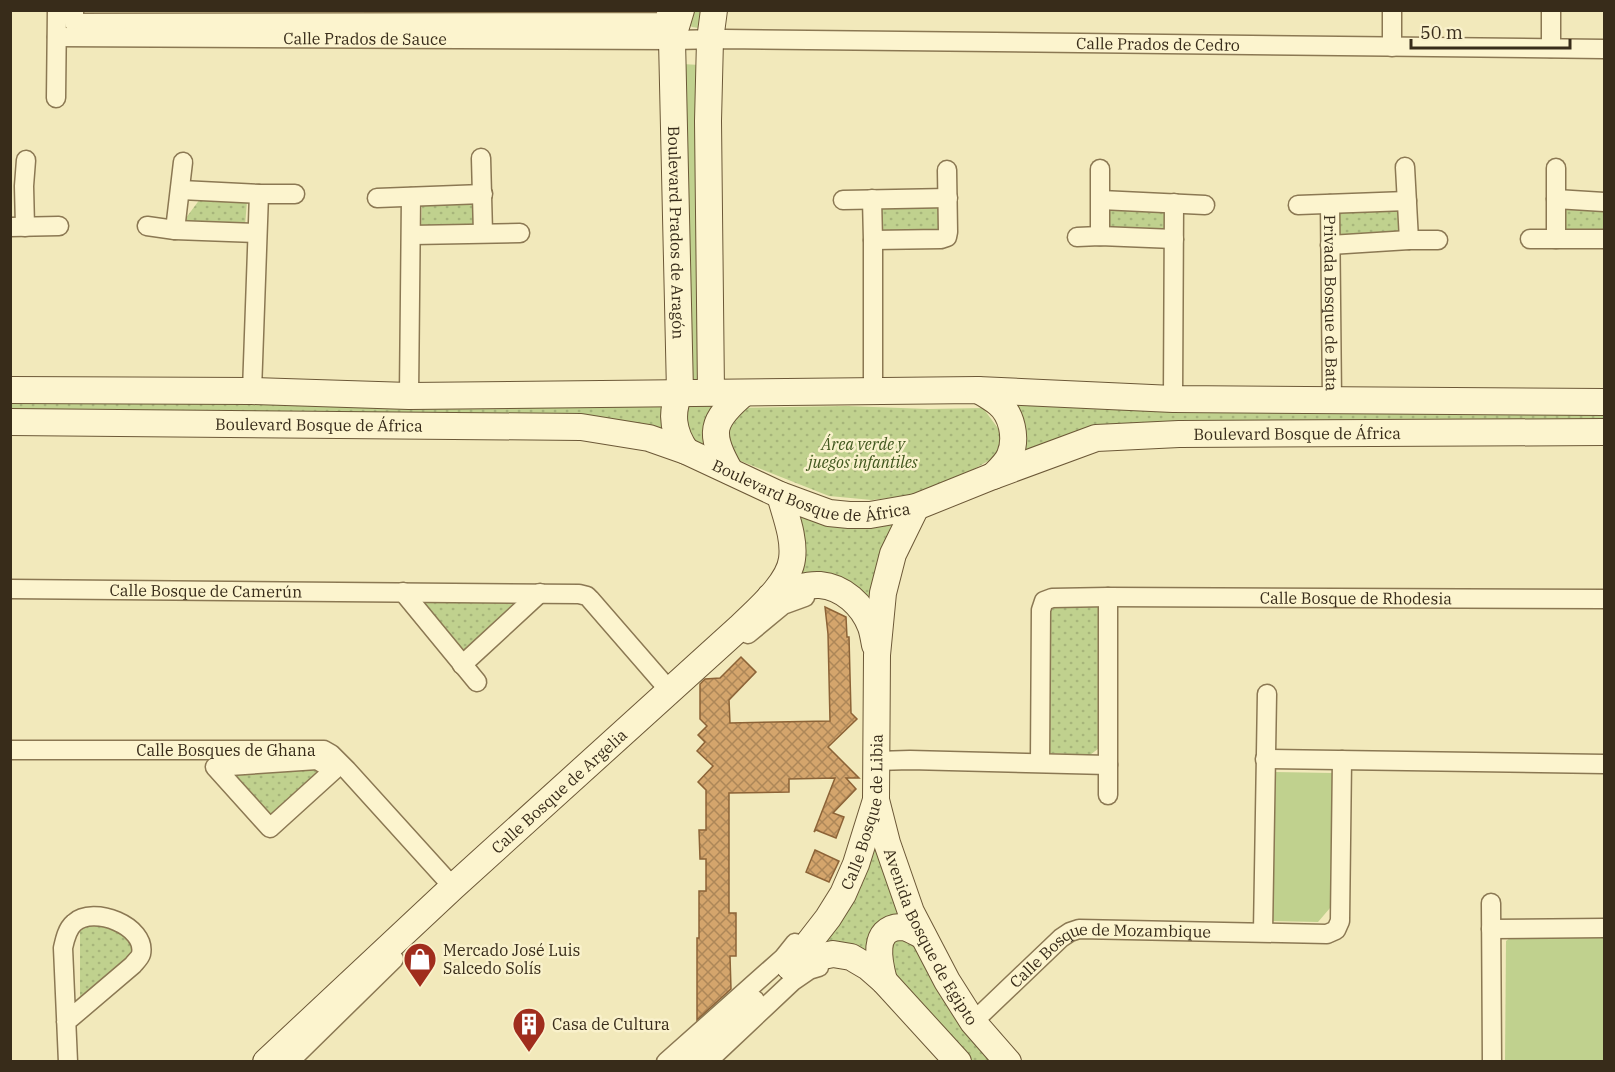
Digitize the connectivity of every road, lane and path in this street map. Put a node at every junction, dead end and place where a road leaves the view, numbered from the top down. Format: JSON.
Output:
{"nodes":[{"id":1,"x":57,"y":10,"type":"edge"},
{"id":2,"x":74,"y":10,"type":"edge"},
{"id":3,"x":667,"y":10,"type":"edge"},
{"id":4,"x":681,"y":10,"type":"edge"},
{"id":5,"x":714,"y":10,"type":"edge"},
{"id":6,"x":1392,"y":10,"type":"edge"},
{"id":7,"x":1551,"y":10,"type":"edge"},
{"id":8,"x":57,"y":37,"type":"junction"},
{"id":9,"x":672,"y":40,"type":"junction"},
{"id":10,"x":710,"y":40,"type":"junction"},
{"id":11,"x":1392,"y":47,"type":"junction"},
{"id":12,"x":1551,"y":48,"type":"junction"},
{"id":13,"x":1605,"y":49,"type":"edge"},
{"id":14,"x":56,"y":98,"type":"dead end"},
{"id":15,"x":481,"y":158,"type":"dead end"},
{"id":16,"x":26,"y":160,"type":"dead end"},
{"id":17,"x":183,"y":162,"type":"dead end"},
{"id":18,"x":1405,"y":167,"type":"dead end"},
{"id":19,"x":1556,"y":168,"type":"dead end"},
{"id":20,"x":1100,"y":169,"type":"dead end"},
{"id":21,"x":947,"y":170,"type":"dead end"},
{"id":22,"x":17,"y":186,"type":"edge"},
{"id":23,"x":181,"y":190,"type":"junction"},
{"id":24,"x":259,"y":194,"type":"junction"},
{"id":25,"x":296,"y":194,"type":"dead end"},
{"id":26,"x":483,"y":194,"type":"junction"},
{"id":27,"x":411,"y":197,"type":"junction"},
{"id":28,"x":377,"y":198,"type":"dead end"},
{"id":29,"x":948,"y":198,"type":"junction"},
{"id":30,"x":872,"y":199,"type":"junction"},
{"id":31,"x":843,"y":200,"type":"dead end"},
{"id":32,"x":1101,"y":200,"type":"junction"},
{"id":33,"x":1556,"y":200,"type":"junction"},
{"id":34,"x":1407,"y":201,"type":"junction"},
{"id":35,"x":1605,"y":202,"type":"edge"},
{"id":36,"x":1174,"y":203,"type":"junction"},
{"id":37,"x":1330,"y":204,"type":"junction"},
{"id":38,"x":1204,"y":205,"type":"dead end"},
{"id":39,"x":1298,"y":205,"type":"dead end"},
{"id":40,"x":59,"y":226,"type":"dead end"},
{"id":41,"x":147,"y":226,"type":"dead end"},
{"id":42,"x":18,"y":227,"type":"edge"},
{"id":43,"x":176,"y":230,"type":"junction"},
{"id":44,"x":257,"y":233,"type":"junction"},
{"id":45,"x":483,"y":233,"type":"junction"},
{"id":46,"x":520,"y":233,"type":"dead end"},
{"id":47,"x":411,"y":234,"type":"junction"},
{"id":48,"x":1100,"y":236,"type":"junction"},
{"id":49,"x":1077,"y":237,"type":"dead end"},
{"id":50,"x":1174,"y":239,"type":"junction"},
{"id":51,"x":1530,"y":239,"type":"dead end"},
{"id":52,"x":1556,"y":239,"type":"junction"},
{"id":53,"x":1605,"y":239,"type":"edge"},
{"id":54,"x":873,"y":240,"type":"junction"},
{"id":55,"x":1409,"y":240,"type":"junction"},
{"id":56,"x":1438,"y":240,"type":"dead end"},
{"id":57,"x":1330,"y":246,"type":"junction"},
{"id":58,"x":10,"y":390,"type":"edge"},
{"id":59,"x":978,"y":390,"type":"junction"},
{"id":60,"x":252,"y":391,"type":"junction"},
{"id":61,"x":873,"y":391,"type":"junction"},
{"id":62,"x":680,"y":392,"type":"junction"},
{"id":63,"x":711,"y":392,"type":"junction"},
{"id":64,"x":744,"y":393,"type":"junction"},
{"id":65,"x":409,"y":396,"type":"junction"},
{"id":66,"x":1173,"y":399,"type":"junction"},
{"id":67,"x":1332,"y":401,"type":"junction"},
{"id":68,"x":1605,"y":402,"type":"edge"},
{"id":69,"x":10,"y":422,"type":"edge"},
{"id":70,"x":1605,"y":432,"type":"edge"},
{"id":71,"x":686,"y":451,"type":"junction"},
{"id":72,"x":730,"y":471,"type":"junction"},
{"id":73,"x":993,"y":476,"type":"junction"},
{"id":74,"x":780,"y":495,"type":"junction"},
{"id":75,"x":916,"y":507,"type":"junction"},
{"id":76,"x":10,"y":589,"type":"edge"},
{"id":77,"x":403,"y":592,"type":"junction"},
{"id":78,"x":540,"y":593,"type":"junction"},
{"id":79,"x":770,"y":597,"type":"junction"},
{"id":80,"x":1108,"y":597,"type":"junction"},
{"id":81,"x":1605,"y":599,"type":"edge"},
{"id":82,"x":877,"y":654,"type":"junction"},
{"id":83,"x":462,"y":665,"type":"junction"},
{"id":84,"x":477,"y":682,"type":"dead end"},
{"id":85,"x":669,"y":690,"type":"junction"},
{"id":86,"x":1267,"y":694,"type":"dead end"},
{"id":87,"x":10,"y":750,"type":"edge"},
{"id":88,"x":190,"y":750,"type":"junction"},
{"id":89,"x":1265,"y":759,"type":"junction"},
{"id":90,"x":1342,"y":760,"type":"junction"},
{"id":91,"x":876,"y":761,"type":"junction"},
{"id":92,"x":1040,"y":762,"type":"junction"},
{"id":93,"x":1605,"y":764,"type":"edge"},
{"id":94,"x":1108,"y":765,"type":"junction"},
{"id":95,"x":340,"y":770,"type":"junction"},
{"id":96,"x":1108,"y":795,"type":"dead end"},
{"id":97,"x":876,"y":800,"type":"junction"},
{"id":98,"x":453,"y":887,"type":"junction"},
{"id":99,"x":1491,"y":903,"type":"dead end"},
{"id":100,"x":1605,"y":928,"type":"edge"},
{"id":101,"x":1491,"y":929,"type":"junction"},
{"id":102,"x":1263,"y":932,"type":"junction"},
{"id":103,"x":923,"y":936,"type":"junction"},
{"id":104,"x":790,"y":968,"type":"junction"},
{"id":105,"x":884,"y":981,"type":"junction"},
{"id":106,"x":66,"y":1022,"type":"junction"},
{"id":107,"x":973,"y":1022,"type":"junction"},
{"id":108,"x":68,"y":1062,"type":"edge"},
{"id":109,"x":266,"y":1062,"type":"edge"},
{"id":110,"x":290,"y":1062,"type":"edge"},
{"id":111,"x":666,"y":1062,"type":"edge"},
{"id":112,"x":687,"y":1062,"type":"edge"},
{"id":113,"x":707,"y":1062,"type":"edge"},
{"id":114,"x":946,"y":1062,"type":"edge"},
{"id":115,"x":958,"y":1062,"type":"edge"},
{"id":116,"x":1008,"y":1062,"type":"edge"},
{"id":117,"x":1492,"y":1062,"type":"edge"}],
"edges":[{"from":1,"to":8,"type":"street"},
{"from":2,"to":3,"type":"street"},
{"from":4,"to":9,"type":"street","name":"Boulevard Prados de Aragón"},
{"from":5,"to":10,"type":"street","name":"Boulevard Prados de Aragón"},
{"from":6,"to":11,"type":"street"},
{"from":7,"to":12,"type":"street"},
{"from":8,"to":9,"type":"street","name":"Calle Prados de Sauce"},
{"from":8,"to":14,"type":"street"},
{"from":9,"to":10,"type":"street","name":"Calle Prados de Sauce"},
{"from":9,"to":62,"type":"street","name":"Boulevard Prados de Aragón"},
{"from":10,"to":11,"type":"street","name":"Calle Prados de Cedro"},
{"from":10,"to":63,"type":"street","name":"Boulevard Prados de Aragón"},
{"from":11,"to":12,"type":"street","name":"Calle Prados de Cedro"},
{"from":12,"to":13,"type":"street","name":"Calle Prados de Cedro"},
{"from":15,"to":26,"type":"street"},
{"from":16,"to":22,"type":"street"},
{"from":17,"to":23,"type":"street"},
{"from":18,"to":34,"type":"street"},
{"from":19,"to":33,"type":"street"},
{"from":20,"to":32,"type":"street"},
{"from":21,"to":29,"type":"street"},
{"from":22,"to":42,"type":"street"},
{"from":23,"to":24,"type":"street"},
{"from":23,"to":43,"type":"street"},
{"from":24,"to":25,"type":"street"},
{"from":24,"to":44,"type":"street"},
{"from":26,"to":27,"type":"street"},
{"from":26,"to":45,"type":"street"},
{"from":27,"to":28,"type":"street"},
{"from":27,"to":47,"type":"street"},
{"from":29,"to":30,"type":"street"},
{"from":29,"to":54,"type":"street"},
{"from":30,"to":31,"type":"street"},
{"from":30,"to":54,"type":"street"},
{"from":32,"to":36,"type":"street"},
{"from":32,"to":48,"type":"street"},
{"from":33,"to":35,"type":"street"},
{"from":33,"to":52,"type":"street"},
{"from":34,"to":37,"type":"street"},
{"from":34,"to":55,"type":"street"},
{"from":36,"to":38,"type":"street"},
{"from":36,"to":50,"type":"street"},
{"from":37,"to":39,"type":"street"},
{"from":37,"to":57,"type":"street","name":"Privada Bosque de Bata"},
{"from":40,"to":42,"type":"street"},
{"from":41,"to":43,"type":"street"},
{"from":43,"to":44,"type":"street"},
{"from":44,"to":60,"type":"street"},
{"from":45,"to":46,"type":"street"},
{"from":45,"to":47,"type":"street"},
{"from":47,"to":65,"type":"street"},
{"from":48,"to":49,"type":"street"},
{"from":48,"to":50,"type":"street"},
{"from":50,"to":66,"type":"street"},
{"from":51,"to":52,"type":"street"},
{"from":52,"to":53,"type":"street"},
{"from":54,"to":61,"type":"street"},
{"from":55,"to":56,"type":"street"},
{"from":55,"to":57,"type":"street"},
{"from":57,"to":67,"type":"street","name":"Privada Bosque de Bata"},
{"from":58,"to":60,"type":"street","name":"Boulevard Bosque de África"},
{"from":59,"to":61,"type":"street","name":"Boulevard Bosque de África"},
{"from":59,"to":66,"type":"street","name":"Boulevard Bosque de África"},
{"from":59,"to":73,"type":"street"},
{"from":60,"to":65,"type":"street","name":"Boulevard Bosque de África"},
{"from":61,"to":64,"type":"street","name":"Boulevard Bosque de África"},
{"from":62,"to":63,"type":"street","name":"Boulevard Bosque de África"},
{"from":62,"to":65,"type":"street","name":"Boulevard Bosque de África"},
{"from":62,"to":71,"type":"street","name":"Boulevard Prados de Aragón"},
{"from":63,"to":64,"type":"street","name":"Boulevard Bosque de África"},
{"from":64,"to":72,"type":"street"},
{"from":66,"to":67,"type":"street","name":"Boulevard Bosque de África"},
{"from":67,"to":68,"type":"street","name":"Boulevard Bosque de África"},
{"from":69,"to":71,"type":"street","name":"Boulevard Bosque de África"},
{"from":70,"to":73,"type":"street","name":"Boulevard Bosque de África"},
{"from":71,"to":72,"type":"street","name":"Boulevard Bosque de África"},
{"from":72,"to":74,"type":"street","name":"Boulevard Bosque de África"},
{"from":73,"to":75,"type":"street","name":"Boulevard Bosque de África"},
{"from":74,"to":75,"type":"street","name":"Boulevard Bosque de África"},
{"from":74,"to":79,"type":"street","name":"Calle Bosque de Argelia"},
{"from":75,"to":82,"type":"street","name":"Calle Bosque de Libia"},
{"from":76,"to":77,"type":"street","name":"Calle Bosque de Camerún"},
{"from":77,"to":78,"type":"street","name":"Calle Bosque de Camerún"},
{"from":77,"to":83,"type":"street"},
{"from":78,"to":83,"type":"street"},
{"from":78,"to":85,"type":"street","name":"Calle Bosque de Camerún"},
{"from":79,"to":82,"type":"street"},
{"from":79,"to":85,"type":"street","name":"Calle Bosque de Argelia"},
{"from":80,"to":81,"type":"street","name":"Calle Bosque de Rhodesia"},
{"from":80,"to":92,"type":"street","name":"Calle Bosque de Rhodesia"},
{"from":80,"to":94,"type":"street"},
{"from":82,"to":91,"type":"street","name":"Calle Bosque de Libia"},
{"from":83,"to":84,"type":"street"},
{"from":85,"to":98,"type":"street","name":"Calle Bosque de Argelia"},
{"from":86,"to":89,"type":"street"},
{"from":87,"to":88,"type":"street","name":"Calle Bosques de Ghana"},
{"from":88,"to":95,"type":"street","name":"Calle Bosques de Ghana"},
{"from":88,"to":95,"type":"street"},
{"from":89,"to":90,"type":"street"},
{"from":89,"to":102,"type":"street"},
{"from":90,"to":93,"type":"street"},
{"from":90,"to":102,"type":"street","name":"Calle Bosque de Mozambique"},
{"from":91,"to":92,"type":"street"},
{"from":91,"to":97,"type":"street","name":"Calle Bosque de Libia"},
{"from":92,"to":94,"type":"street"},
{"from":94,"to":96,"type":"street"},
{"from":95,"to":95,"type":"street"},
{"from":95,"to":98,"type":"street","name":"Calle Bosques de Ghana"},
{"from":97,"to":103,"type":"street","name":"Avenida Bosque de Egipto"},
{"from":97,"to":104,"type":"street","name":"Calle Bosque de Libia"},
{"from":98,"to":109,"type":"street","name":"Calle Bosque de Argelia"},
{"from":99,"to":101,"type":"street"},
{"from":100,"to":101,"type":"street"},
{"from":101,"to":117,"type":"street"},
{"from":102,"to":107,"type":"street","name":"Calle Bosque de Mozambique"},
{"from":103,"to":105,"type":"street"},
{"from":103,"to":107,"type":"street","name":"Avenida Bosque de Egipto"},
{"from":104,"to":105,"type":"street"},
{"from":104,"to":112,"type":"street","name":"Calle Bosque de Libia"},
{"from":105,"to":115,"type":"street"},
{"from":106,"to":106,"type":"street"},
{"from":106,"to":108,"type":"street"},
{"from":107,"to":116,"type":"street","name":"Avenida Bosque de Egipto"},
{"from":110,"to":111,"type":"street"},
{"from":113,"to":114,"type":"street"}]}
